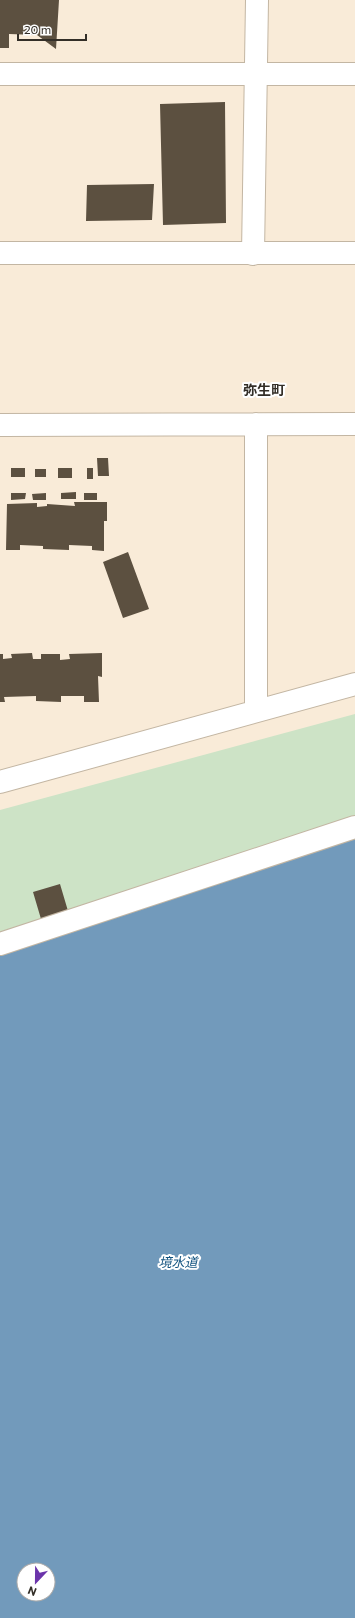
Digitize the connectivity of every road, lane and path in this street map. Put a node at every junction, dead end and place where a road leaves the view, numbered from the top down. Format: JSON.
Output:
{"nodes":[{"id":1,"x":257,"y":0,"type":"edge"},
{"id":2,"x":0,"y":74,"type":"edge"},
{"id":3,"x":257,"y":74,"type":"junction"},
{"id":4,"x":355,"y":74,"type":"edge"},
{"id":5,"x":355,"y":252,"type":"edge"},
{"id":6,"x":0,"y":253,"type":"edge"},
{"id":7,"x":253,"y":254,"type":"junction"},
{"id":8,"x":256,"y":424,"type":"junction"},
{"id":9,"x":355,"y":424,"type":"edge"},
{"id":10,"x":0,"y":425,"type":"edge"},
{"id":11,"x":355,"y":684,"type":"edge"},
{"id":12,"x":256,"y":711,"type":"junction"},
{"id":13,"x":0,"y":782,"type":"edge"},
{"id":14,"x":355,"y":827,"type":"edge"},
{"id":15,"x":0,"y":944,"type":"edge"}],
"edges":[{"from":1,"to":3,"type":"street"},
{"from":2,"to":3,"type":"street"},
{"from":3,"to":4,"type":"street"},
{"from":3,"to":7,"type":"street"},
{"from":5,"to":7,"type":"street"},
{"from":6,"to":7,"type":"street"},
{"from":8,"to":9,"type":"street"},
{"from":8,"to":10,"type":"street"},
{"from":8,"to":12,"type":"street"},
{"from":11,"to":12,"type":"street"},
{"from":12,"to":13,"type":"street"},
{"from":14,"to":15,"type":"street"}]}
